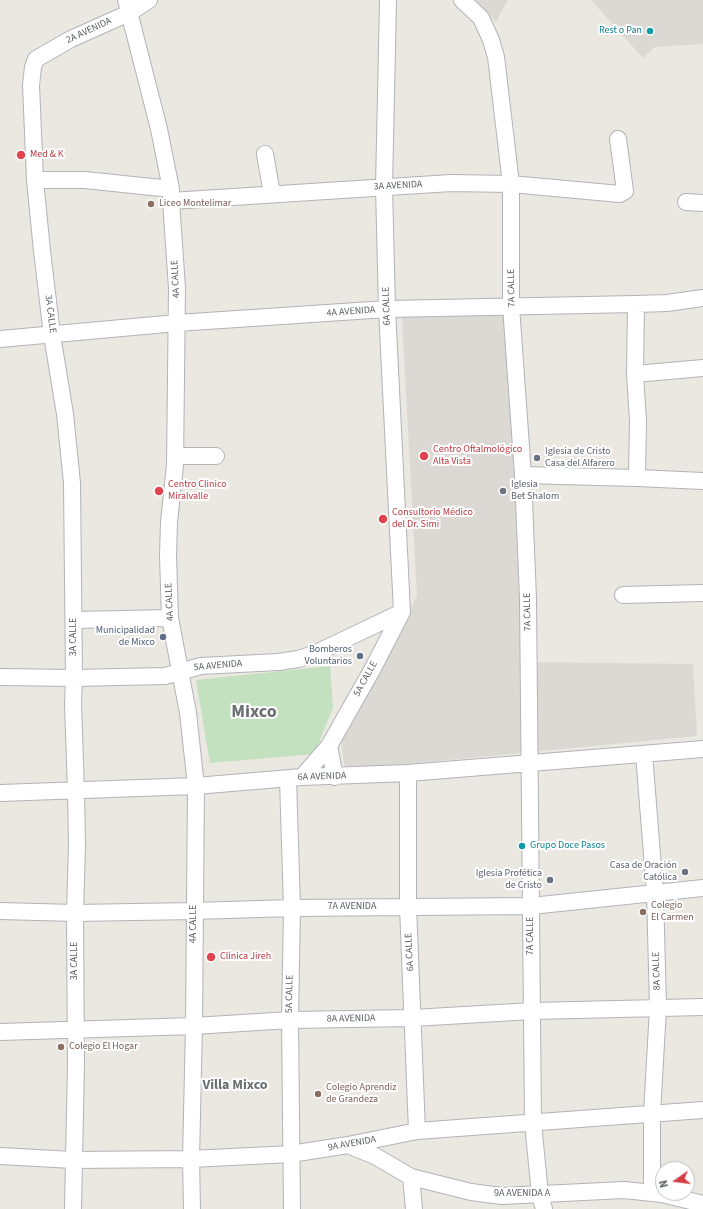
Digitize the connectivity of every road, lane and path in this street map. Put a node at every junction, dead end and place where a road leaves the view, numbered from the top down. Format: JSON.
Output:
{"nodes":[{"id":1,"x":149,"y":0,"type":"edge"},
{"id":2,"x":388,"y":0,"type":"edge"},
{"id":3,"x":462,"y":0,"type":"edge"},
{"id":4,"x":128,"y":6,"type":"edge"},
{"id":5,"x":33,"y":67,"type":"joint"},
{"id":6,"x":618,"y":139,"type":"dead end"},
{"id":7,"x":265,"y":154,"type":"dead end"},
{"id":8,"x":35,"y":180,"type":"junction"},
{"id":9,"x":510,"y":184,"type":"junction"},
{"id":10,"x":384,"y":187,"type":"junction"},
{"id":11,"x":272,"y":194,"type":"junction"},
{"id":12,"x":171,"y":195,"type":"junction"},
{"id":13,"x":686,"y":202,"type":"dead end"},
{"id":14,"x":703,"y":203,"type":"edge"},
{"id":15,"x":703,"y":298,"type":"edge"},
{"id":16,"x":636,"y":304,"type":"junction"},
{"id":17,"x":511,"y":306,"type":"junction"},
{"id":18,"x":387,"y":309,"type":"junction"},
{"id":19,"x":177,"y":323,"type":"junction"},
{"id":20,"x":52,"y":335,"type":"junction"},
{"id":21,"x":0,"y":339,"type":"edge"},
{"id":22,"x":703,"y":368,"type":"edge"},
{"id":23,"x":635,"y":374,"type":"junction"},
{"id":24,"x":176,"y":456,"type":"junction"},
{"id":25,"x":216,"y":456,"type":"dead end"},
{"id":26,"x":523,"y":475,"type":"junction"},
{"id":27,"x":637,"y":478,"type":"junction"},
{"id":28,"x":703,"y":481,"type":"edge"},
{"id":29,"x":703,"y":593,"type":"edge"},
{"id":30,"x":623,"y":595,"type":"dead end"},
{"id":31,"x":402,"y":612,"type":"junction"},
{"id":32,"x":170,"y":618,"type":"junction"},
{"id":33,"x":74,"y":620,"type":"junction"},
{"id":34,"x":180,"y":672,"type":"junction"},
{"id":35,"x":0,"y":677,"type":"edge"},
{"id":36,"x":74,"y":678,"type":"junction"},
{"id":37,"x":329,"y":746,"type":"junction"},
{"id":38,"x":703,"y":749,"type":"edge"},
{"id":39,"x":644,"y":754,"type":"junction"},
{"id":40,"x":529,"y":763,"type":"junction"},
{"id":41,"x":408,"y":773,"type":"junction"},
{"id":42,"x":335,"y":777,"type":"junction"},
{"id":43,"x":295,"y":778,"type":"junction"},
{"id":44,"x":196,"y":786,"type":"junction"},
{"id":45,"x":76,"y":792,"type":"junction"},
{"id":46,"x":0,"y":793,"type":"edge"},
{"id":47,"x":703,"y":888,"type":"edge"},
{"id":48,"x":655,"y":892,"type":"junction"},
{"id":49,"x":531,"y":906,"type":"junction"},
{"id":50,"x":408,"y":907,"type":"junction"},
{"id":51,"x":292,"y":908,"type":"junction"},
{"id":52,"x":0,"y":910,"type":"edge"},
{"id":53,"x":194,"y":911,"type":"junction"},
{"id":54,"x":75,"y":913,"type":"junction"},
{"id":55,"x":703,"y":1007,"type":"edge"},
{"id":56,"x":658,"y":1008,"type":"junction"},
{"id":57,"x":532,"y":1011,"type":"junction"},
{"id":58,"x":413,"y":1018,"type":"junction"},
{"id":59,"x":290,"y":1020,"type":"junction"},
{"id":60,"x":194,"y":1026,"type":"junction"},
{"id":61,"x":76,"y":1029,"type":"junction"},
{"id":62,"x":0,"y":1032,"type":"edge"},
{"id":63,"x":703,"y":1110,"type":"edge"},
{"id":64,"x":652,"y":1114,"type":"junction"},
{"id":65,"x":533,"y":1123,"type":"junction"},
{"id":66,"x":417,"y":1131,"type":"junction"},
{"id":67,"x":348,"y":1145,"type":"junction"},
{"id":68,"x":291,"y":1154,"type":"junction"},
{"id":69,"x":0,"y":1156,"type":"edge"},
{"id":70,"x":191,"y":1159,"type":"junction"},
{"id":71,"x":73,"y":1160,"type":"junction"},
{"id":72,"x":411,"y":1176,"type":"junction"},
{"id":73,"x":652,"y":1188,"type":"dead end"},
{"id":74,"x":542,"y":1202,"type":"edge"},
{"id":75,"x":703,"y":1204,"type":"edge"},
{"id":76,"x":73,"y":1209,"type":"edge"},
{"id":77,"x":192,"y":1209,"type":"edge"},
{"id":78,"x":292,"y":1209,"type":"edge"},
{"id":79,"x":414,"y":1209,"type":"edge"}],
"edges":[{"from":1,"to":4,"type":"street","name":"2A AVENIDA"},
{"from":2,"to":10,"type":"street","name":"6A CALLE"},
{"from":3,"to":9,"type":"street","name":"7A CALLE"},
{"from":4,"to":5,"type":"street","name":"2A AVENIDA"},
{"from":4,"to":12,"type":"street","name":"4A CALLE"},
{"from":5,"to":8,"type":"street","name":"3A CALLE"},
{"from":6,"to":9,"type":"street","name":"3A AVENIDA"},
{"from":7,"to":11,"type":"street"},
{"from":8,"to":12,"type":"street","name":"3A AVENIDA"},
{"from":8,"to":20,"type":"street","name":"3A CALLE"},
{"from":9,"to":10,"type":"street","name":"3A AVENIDA"},
{"from":9,"to":17,"type":"street","name":"7A CALLE"},
{"from":10,"to":11,"type":"street","name":"3A AVENIDA"},
{"from":10,"to":18,"type":"street","name":"6A CALLE"},
{"from":11,"to":12,"type":"street","name":"3A AVENIDA"},
{"from":12,"to":19,"type":"street","name":"4A CALLE"},
{"from":13,"to":14,"type":"street"},
{"from":15,"to":16,"type":"street","name":"4A AVENIDA"},
{"from":16,"to":17,"type":"street","name":"4A AVENIDA"},
{"from":16,"to":23,"type":"street"},
{"from":17,"to":18,"type":"street","name":"4A AVENIDA"},
{"from":17,"to":26,"type":"street","name":"7A CALLE"},
{"from":18,"to":19,"type":"street","name":"4A AVENIDA"},
{"from":18,"to":31,"type":"street","name":"6A CALLE"},
{"from":19,"to":20,"type":"street","name":"4A AVENIDA"},
{"from":19,"to":24,"type":"street","name":"4A CALLE"},
{"from":20,"to":21,"type":"street","name":"4A AVENIDA"},
{"from":20,"to":33,"type":"street","name":"3A CALLE"},
{"from":22,"to":23,"type":"street"},
{"from":23,"to":27,"type":"street"},
{"from":24,"to":25,"type":"street"},
{"from":24,"to":32,"type":"street","name":"4A CALLE"},
{"from":26,"to":27,"type":"street"},
{"from":26,"to":40,"type":"street","name":"7A CALLE"},
{"from":27,"to":28,"type":"street"},
{"from":29,"to":30,"type":"street"},
{"from":31,"to":34,"type":"street","name":"5A AVENIDA"},
{"from":31,"to":37,"type":"street","name":"5A CALLE"},
{"from":32,"to":33,"type":"street"},
{"from":32,"to":34,"type":"street","name":"4A CALLE"},
{"from":33,"to":36,"type":"street","name":"3A CALLE"},
{"from":34,"to":36,"type":"street","name":"5A AVENIDA"},
{"from":34,"to":44,"type":"street","name":"4A CALLE"},
{"from":35,"to":36,"type":"street","name":"5A AVENIDA"},
{"from":36,"to":45,"type":"street","name":"3A CALLE"},
{"from":37,"to":42,"type":"street"},
{"from":37,"to":43,"type":"street","name":"5A CALLE"},
{"from":38,"to":39,"type":"street","name":"6A AVENIDA"},
{"from":39,"to":40,"type":"street","name":"6A AVENIDA"},
{"from":39,"to":48,"type":"street","name":"8A CALLE"},
{"from":40,"to":41,"type":"street","name":"6A AVENIDA"},
{"from":40,"to":49,"type":"street","name":"7A CALLE"},
{"from":41,"to":42,"type":"street","name":"6A AVENIDA"},
{"from":41,"to":50,"type":"street","name":"6A CALLE"},
{"from":42,"to":43,"type":"street","name":"6A AVENIDA"},
{"from":43,"to":44,"type":"street","name":"6A AVENIDA"},
{"from":43,"to":51,"type":"street","name":"5A CALLE"},
{"from":44,"to":45,"type":"street","name":"6A AVENIDA"},
{"from":44,"to":53,"type":"street","name":"4A CALLE"},
{"from":45,"to":46,"type":"street","name":"6A AVENIDA"},
{"from":45,"to":54,"type":"street","name":"3A CALLE"},
{"from":47,"to":48,"type":"street","name":"7A AVENIDA"},
{"from":48,"to":49,"type":"street","name":"7A AVENIDA"},
{"from":48,"to":56,"type":"street","name":"8A CALLE"},
{"from":49,"to":50,"type":"street","name":"7A AVENIDA"},
{"from":49,"to":57,"type":"street","name":"7A CALLE"},
{"from":50,"to":51,"type":"street","name":"7A AVENIDA"},
{"from":50,"to":58,"type":"street","name":"6A CALLE"},
{"from":51,"to":53,"type":"street","name":"7A AVENIDA"},
{"from":51,"to":59,"type":"street","name":"5A CALLE"},
{"from":52,"to":54,"type":"street","name":"7A AVENIDA"},
{"from":53,"to":54,"type":"street","name":"7A AVENIDA"},
{"from":53,"to":60,"type":"street","name":"4A CALLE"},
{"from":54,"to":61,"type":"street","name":"3A CALLE"},
{"from":55,"to":56,"type":"street","name":"8A AVENIDA"},
{"from":56,"to":57,"type":"street","name":"8A AVENIDA"},
{"from":56,"to":64,"type":"street","name":"8A CALLE"},
{"from":57,"to":58,"type":"street","name":"8A AVENIDA"},
{"from":57,"to":65,"type":"street","name":"7A CALLE"},
{"from":58,"to":59,"type":"street","name":"8A AVENIDA"},
{"from":58,"to":66,"type":"street","name":"6A CALLE"},
{"from":59,"to":60,"type":"street","name":"8A AVENIDA"},
{"from":59,"to":68,"type":"street","name":"5A CALLE"},
{"from":60,"to":61,"type":"street","name":"8A AVENIDA"},
{"from":60,"to":70,"type":"street","name":"4A CALLE"},
{"from":61,"to":62,"type":"street","name":"8A AVENIDA"},
{"from":61,"to":71,"type":"street","name":"3A CALLE"},
{"from":63,"to":64,"type":"street","name":"9A AVENIDA"},
{"from":64,"to":65,"type":"street","name":"9A AVENIDA"},
{"from":64,"to":73,"type":"street","name":"8A CALLE"},
{"from":65,"to":66,"type":"street","name":"9A AVENIDA"},
{"from":65,"to":74,"type":"street","name":"7A CALLE"},
{"from":66,"to":67,"type":"street","name":"9A AVENIDA"},
{"from":67,"to":68,"type":"street","name":"9A AVENIDA"},
{"from":67,"to":72,"type":"street","name":"9A AVENIDA A"},
{"from":68,"to":70,"type":"street","name":"9A AVENIDA"},
{"from":68,"to":78,"type":"street","name":"5A CALLE"},
{"from":69,"to":71,"type":"street","name":"9A AVENIDA"},
{"from":70,"to":71,"type":"street","name":"9A AVENIDA"},
{"from":70,"to":77,"type":"street","name":"4A CALLE"},
{"from":71,"to":76,"type":"street","name":"3A CALLE"},
{"from":72,"to":74,"type":"street","name":"9A AVENIDA A"},
{"from":72,"to":79,"type":"street"},
{"from":74,"to":75,"type":"street","name":"9A AVENIDA A"}]}
